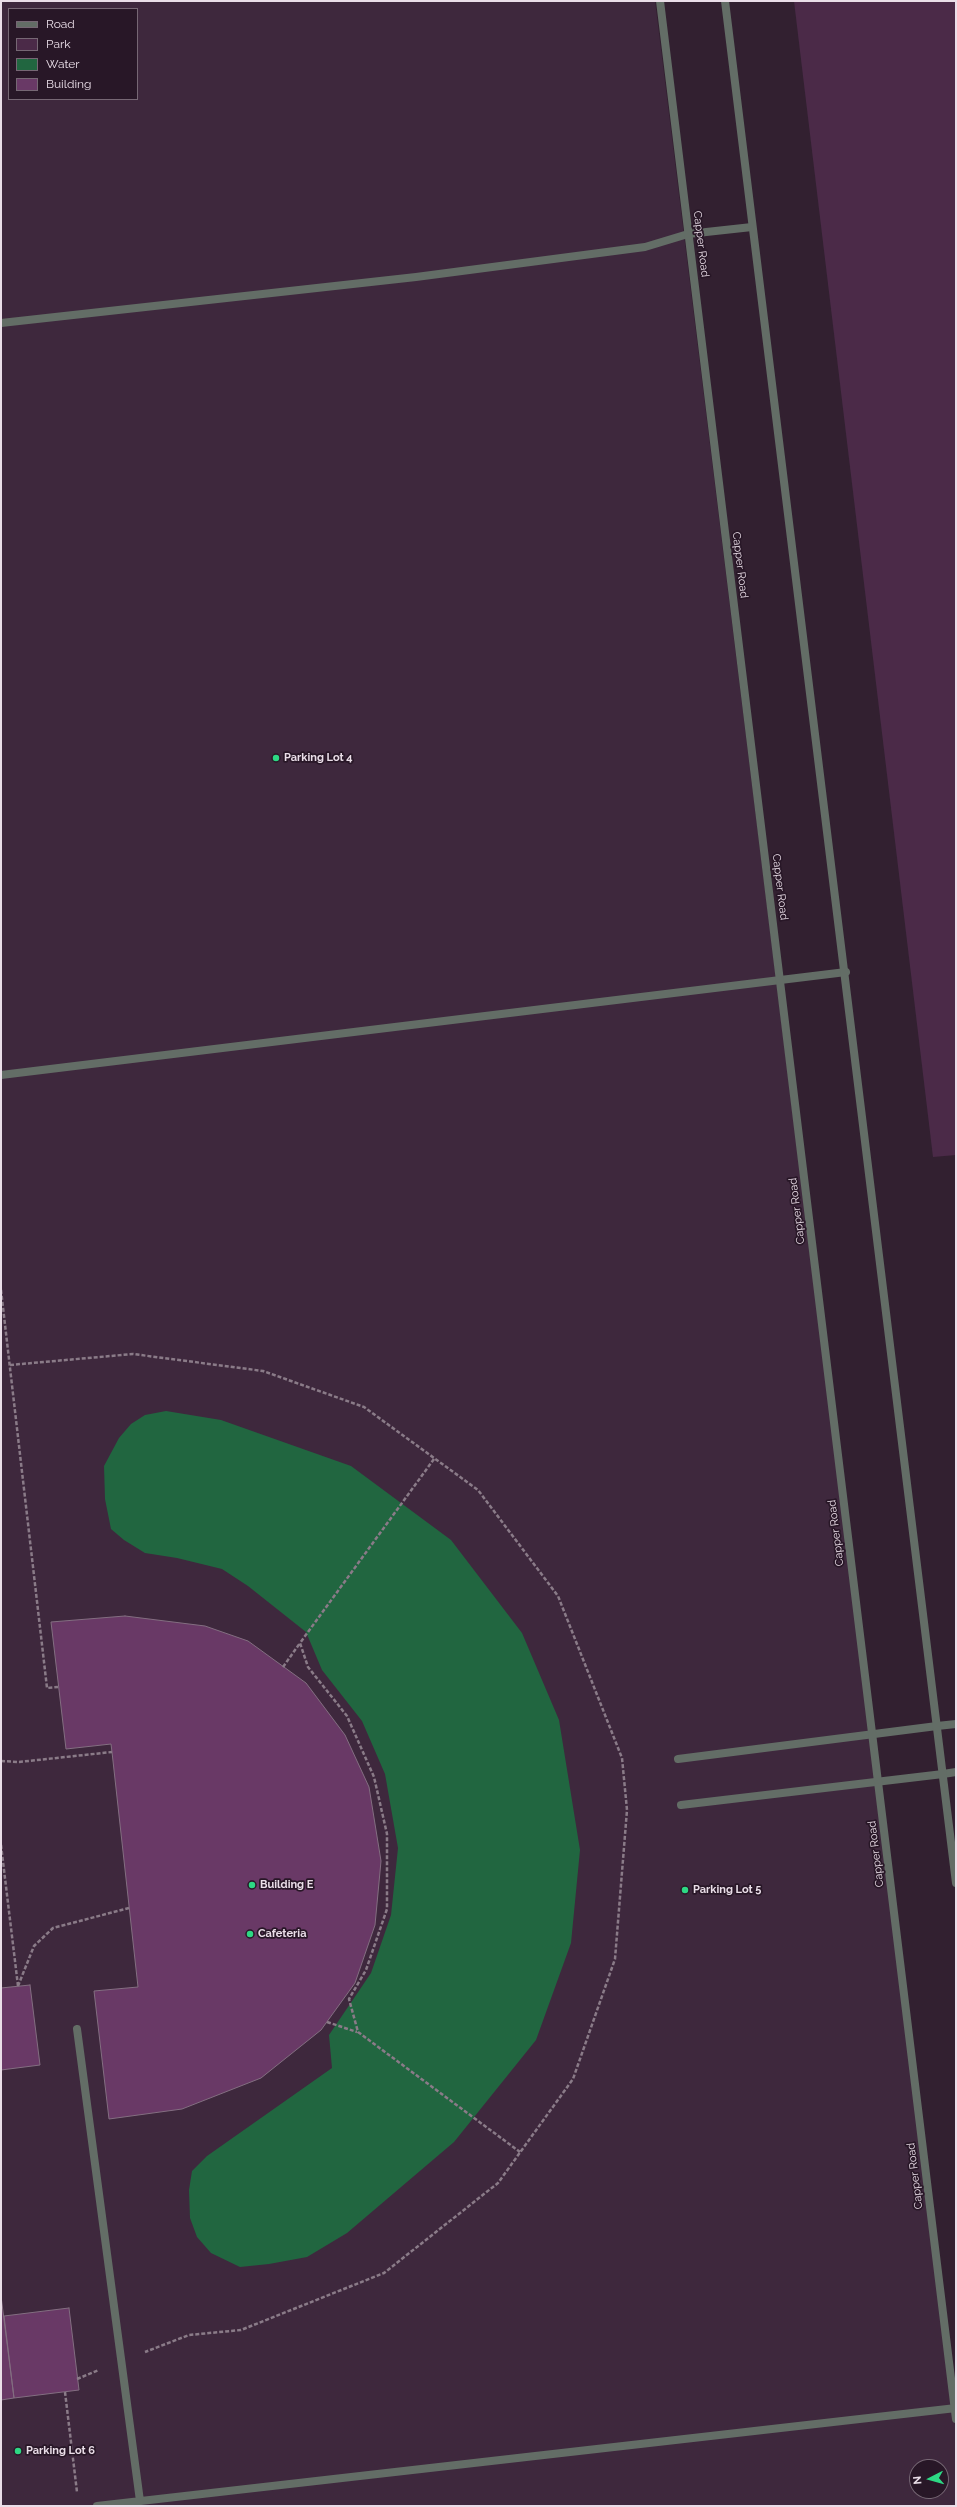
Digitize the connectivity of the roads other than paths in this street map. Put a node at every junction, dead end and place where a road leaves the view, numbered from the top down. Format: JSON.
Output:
{"nodes":[{"id":1,"x":660,"y":1,"type":"edge"},
{"id":2,"x":725,"y":1,"type":"edge"},
{"id":3,"x":752,"y":227,"type":"junction"},
{"id":4,"x":688,"y":234,"type":"junction"},
{"id":5,"x":1,"y":323,"type":"edge"},
{"id":6,"x":846,"y":972,"type":"junction"},
{"id":7,"x":780,"y":980,"type":"junction"},
{"id":8,"x":1,"y":1075,"type":"edge"},
{"id":9,"x":956,"y":1724,"type":"edge"},
{"id":10,"x":937,"y":1726,"type":"junction"},
{"id":11,"x":872,"y":1733,"type":"junction"},
{"id":12,"x":678,"y":1759,"type":"dead end"},
{"id":13,"x":956,"y":1772,"type":"edge"},
{"id":14,"x":943,"y":1774,"type":"junction"},
{"id":15,"x":878,"y":1783,"type":"junction"},
{"id":16,"x":681,"y":1805,"type":"dead end"},
{"id":17,"x":956,"y":1883,"type":"edge"},
{"id":18,"x":77,"y":2029,"type":"dead end"},
{"id":19,"x":955,"y":2408,"type":"edge"},
{"id":20,"x":956,"y":2419,"type":"edge"},
{"id":21,"x":140,"y":2501,"type":"junction"},
{"id":22,"x":97,"y":2506,"type":"edge"}],
"edges":[{"from":1,"to":4,"type":"street","name":"Capper Road"},
{"from":2,"to":3,"type":"street"},
{"from":3,"to":4,"type":"street"},
{"from":3,"to":6,"type":"street"},
{"from":4,"to":5,"type":"street"},
{"from":4,"to":7,"type":"street","name":"Capper Road"},
{"from":6,"to":7,"type":"street"},
{"from":6,"to":10,"type":"street"},
{"from":7,"to":8,"type":"street"},
{"from":7,"to":11,"type":"street","name":"Capper Road"},
{"from":9,"to":10,"type":"street"},
{"from":10,"to":11,"type":"street"},
{"from":10,"to":14,"type":"street"},
{"from":11,"to":12,"type":"street"},
{"from":11,"to":15,"type":"street","name":"Capper Road"},
{"from":13,"to":14,"type":"street"},
{"from":14,"to":15,"type":"street"},
{"from":14,"to":17,"type":"street"},
{"from":15,"to":16,"type":"street"},
{"from":15,"to":19,"type":"street","name":"Capper Road"},
{"from":18,"to":21,"type":"street"},
{"from":19,"to":20,"type":"street","name":"Capper Road"},
{"from":19,"to":21,"type":"street"},
{"from":21,"to":22,"type":"street"}]}
